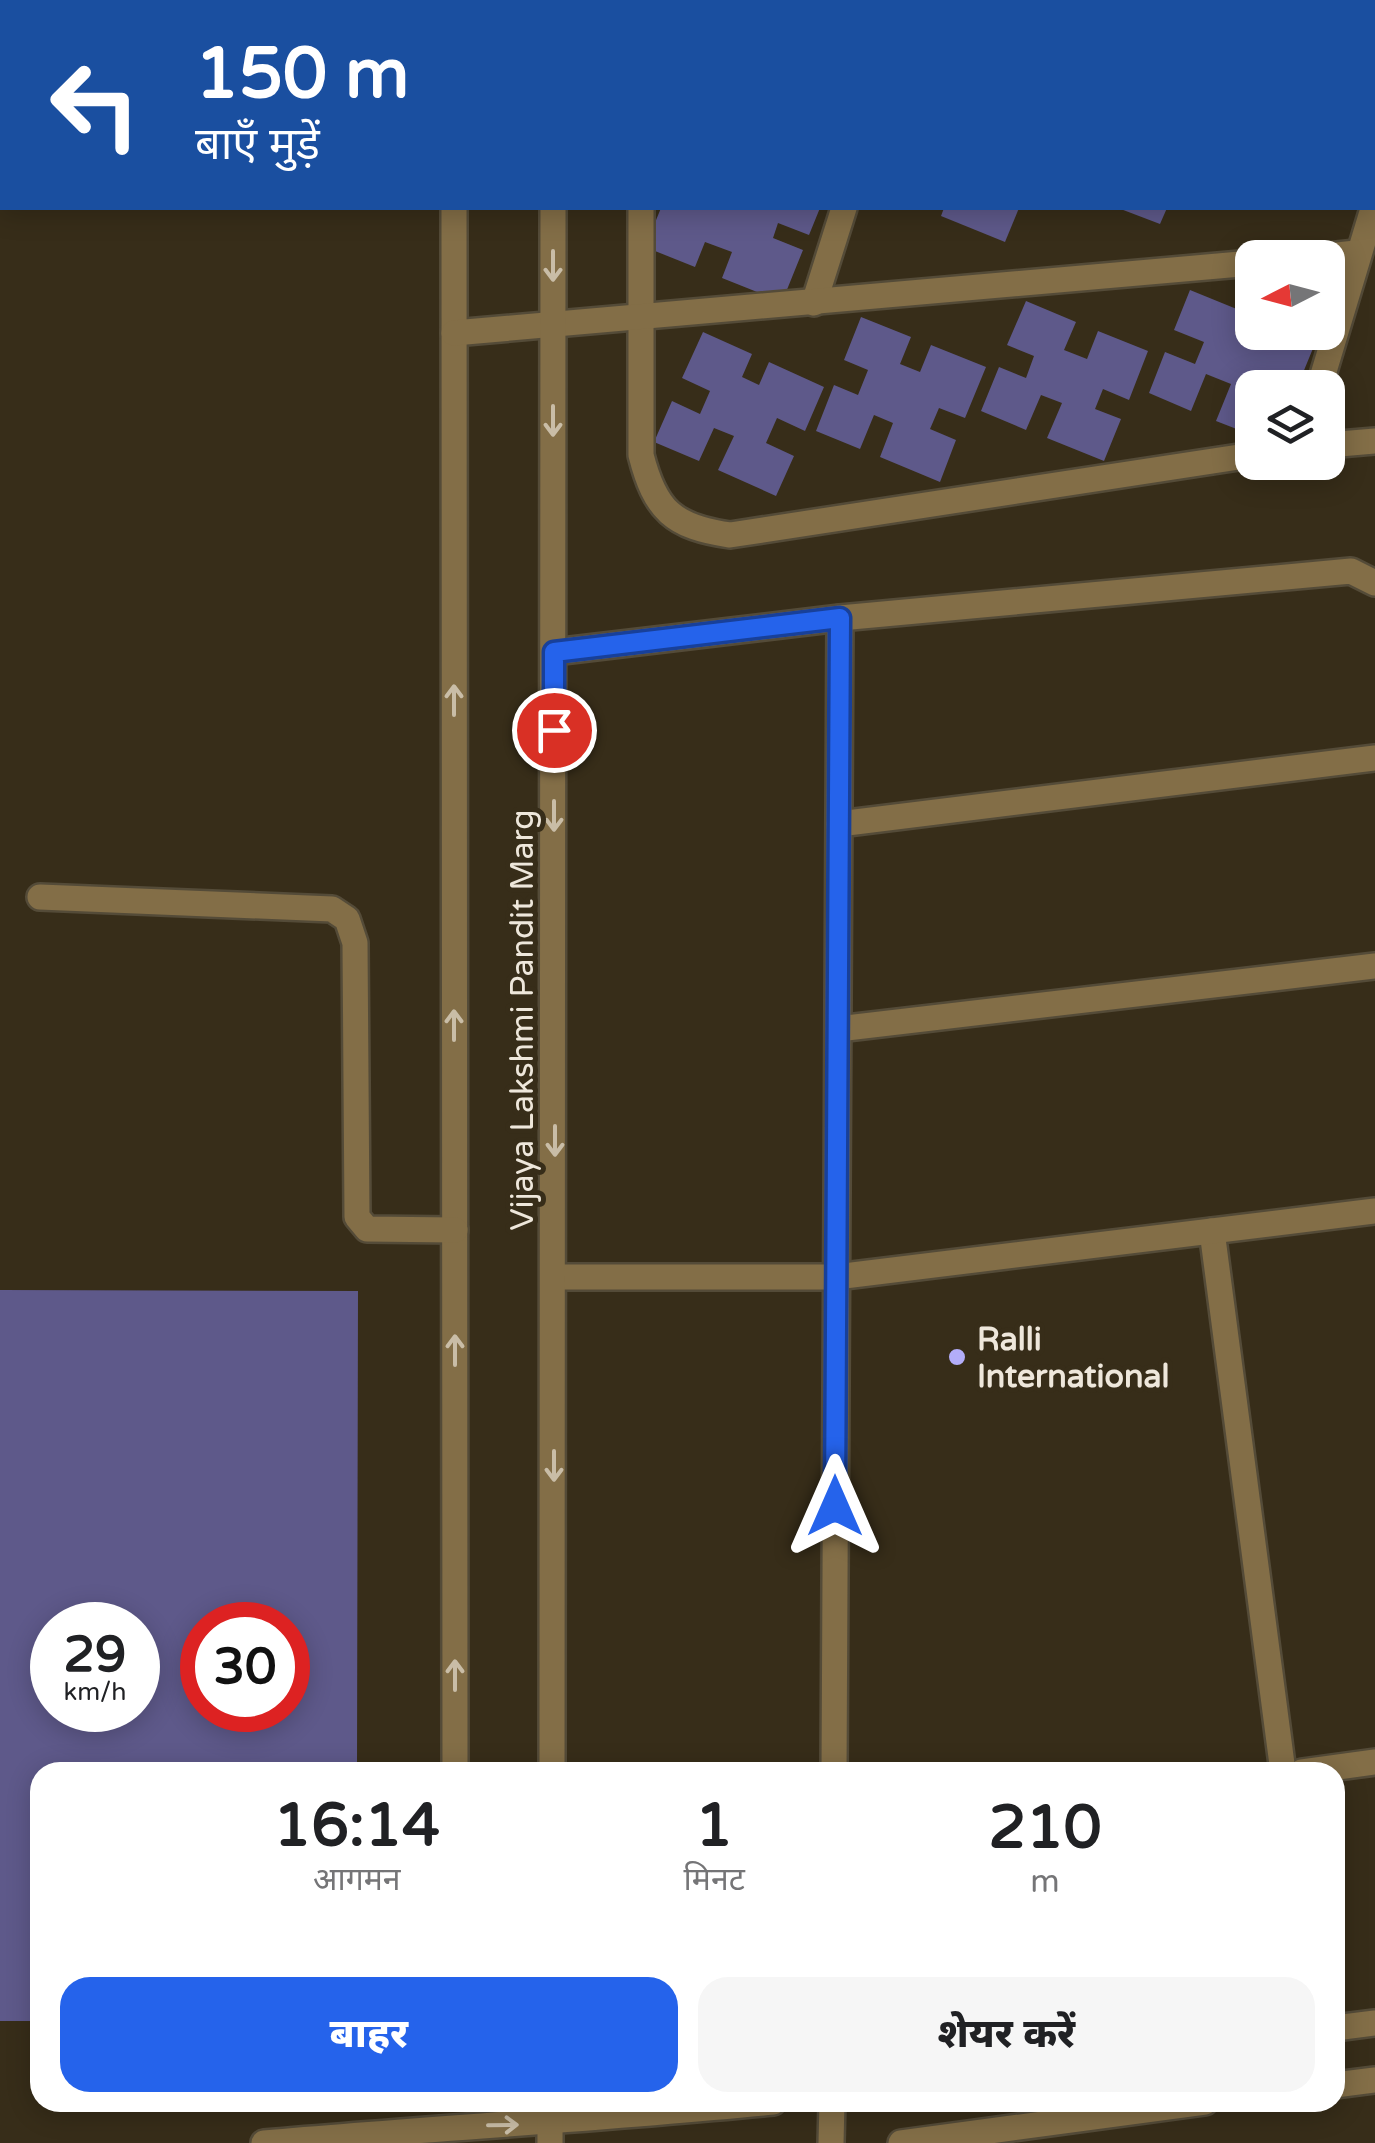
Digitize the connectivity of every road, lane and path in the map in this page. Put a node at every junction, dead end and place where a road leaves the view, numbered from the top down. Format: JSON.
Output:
{"nodes":[{"id":1,"x":454,"y":210,"type":"edge"},
{"id":2,"x":553,"y":210,"type":"edge"},
{"id":3,"x":641,"y":210,"type":"edge"},
{"id":4,"x":843,"y":210,"type":"edge"},
{"id":5,"x":1372,"y":210,"type":"edge"},
{"id":6,"x":1356,"y":253,"type":"junction"},
{"id":7,"x":1345,"y":254,"type":"edge"},
{"id":8,"x":1235,"y":265,"type":"edge"},
{"id":9,"x":814,"y":303,"type":"junction"},
{"id":10,"x":641,"y":319,"type":"junction"},
{"id":11,"x":553,"y":324,"type":"junction"},
{"id":12,"x":454,"y":333,"type":"junction"},
{"id":13,"x":1324,"y":370,"type":"edge"},
{"id":14,"x":1375,"y":441,"type":"edge"},
{"id":15,"x":1345,"y":444,"type":"edge"},
{"id":16,"x":1235,"y":458,"type":"edge"},
{"id":17,"x":1375,"y":584,"type":"edge"},
{"id":18,"x":840,"y":618,"type":"junction"},
{"id":19,"x":554,"y":652,"type":"junction"},
{"id":20,"x":1375,"y":758,"type":"edge"},
{"id":21,"x":839,"y":824,"type":"junction"},
{"id":22,"x":40,"y":897,"type":"dead end"},
{"id":23,"x":1375,"y":966,"type":"edge"},
{"id":24,"x":838,"y":1029,"type":"junction"},
{"id":25,"x":1375,"y":1211,"type":"edge"},
{"id":26,"x":454,"y":1230,"type":"junction"},
{"id":27,"x":1212,"y":1231,"type":"junction"},
{"id":28,"x":555,"y":1276,"type":"junction"},
{"id":29,"x":836,"y":1277,"type":"junction"},
{"id":30,"x":455,"y":1762,"type":"edge"},
{"id":31,"x":552,"y":1762,"type":"edge"},
{"id":32,"x":834,"y":1762,"type":"edge"},
{"id":33,"x":1282,"y":1762,"type":"edge"},
{"id":34,"x":1375,"y":1762,"type":"edge"},
{"id":35,"x":1345,"y":1766,"type":"edge"},
{"id":36,"x":1375,"y":2023,"type":"edge"},
{"id":37,"x":1345,"y":2027,"type":"edge"},
{"id":38,"x":1375,"y":2080,"type":"edge"},
{"id":39,"x":1345,"y":2084,"type":"edge"},
{"id":40,"x":666,"y":2112,"type":"edge"},
{"id":41,"x":832,"y":2112,"type":"edge"},
{"id":42,"x":1131,"y":2112,"type":"edge"},
{"id":43,"x":550,"y":2123,"type":"edge"},
{"id":44,"x":456,"y":2124,"type":"edge"},
{"id":45,"x":264,"y":2143,"type":"edge"},
{"id":46,"x":831,"y":2143,"type":"edge"},
{"id":47,"x":902,"y":2143,"type":"edge"}],
"edges":[{"from":1,"to":12,"type":"street","name":"Vijaya Lakshmi Pandit Marg"},
{"from":2,"to":11,"type":"street","name":"Vijaya Lakshmi Pandit Marg","one_way":true},
{"from":3,"to":10,"type":"street"},
{"from":4,"to":9,"type":"street"},
{"from":5,"to":6,"type":"street"},
{"from":6,"to":7,"type":"street"},
{"from":6,"to":13,"type":"street"},
{"from":8,"to":9,"type":"street"},
{"from":9,"to":10,"type":"street"},
{"from":10,"to":11,"type":"street"},
{"from":10,"to":16,"type":"street"},
{"from":11,"to":12,"type":"street"},
{"from":11,"to":19,"type":"street","name":"Vijaya Lakshmi Pandit Marg","one_way":true},
{"from":26,"to":12,"type":"street","name":"Vijaya Lakshmi Pandit Marg","one_way":true},
{"from":14,"to":15,"type":"street"},
{"from":17,"to":18,"type":"street"},
{"from":18,"to":19,"type":"street"},
{"from":18,"to":21,"type":"street"},
{"from":19,"to":28,"type":"street","name":"Vijaya Lakshmi Pandit Marg","one_way":true},
{"from":20,"to":21,"type":"street"},
{"from":21,"to":24,"type":"street"},
{"from":22,"to":26,"type":"street"},
{"from":23,"to":24,"type":"street"},
{"from":24,"to":29,"type":"street"},
{"from":25,"to":27,"type":"street"},
{"from":30,"to":26,"type":"street","name":"Vijaya Lakshmi Pandit Marg","one_way":true},
{"from":27,"to":29,"type":"street"},
{"from":27,"to":33,"type":"street"},
{"from":28,"to":29,"type":"street"},
{"from":28,"to":31,"type":"street","name":"Vijaya Lakshmi Pandit Marg","one_way":true},
{"from":29,"to":32,"type":"street"},
{"from":34,"to":35,"type":"street"},
{"from":36,"to":37,"type":"street"},
{"from":38,"to":39,"type":"street"},
{"from":40,"to":43,"type":"street"},
{"from":41,"to":46,"type":"street"},
{"from":42,"to":47,"type":"street"},
{"from":44,"to":43,"type":"street","one_way":true},
{"from":44,"to":45,"type":"street"}]}
